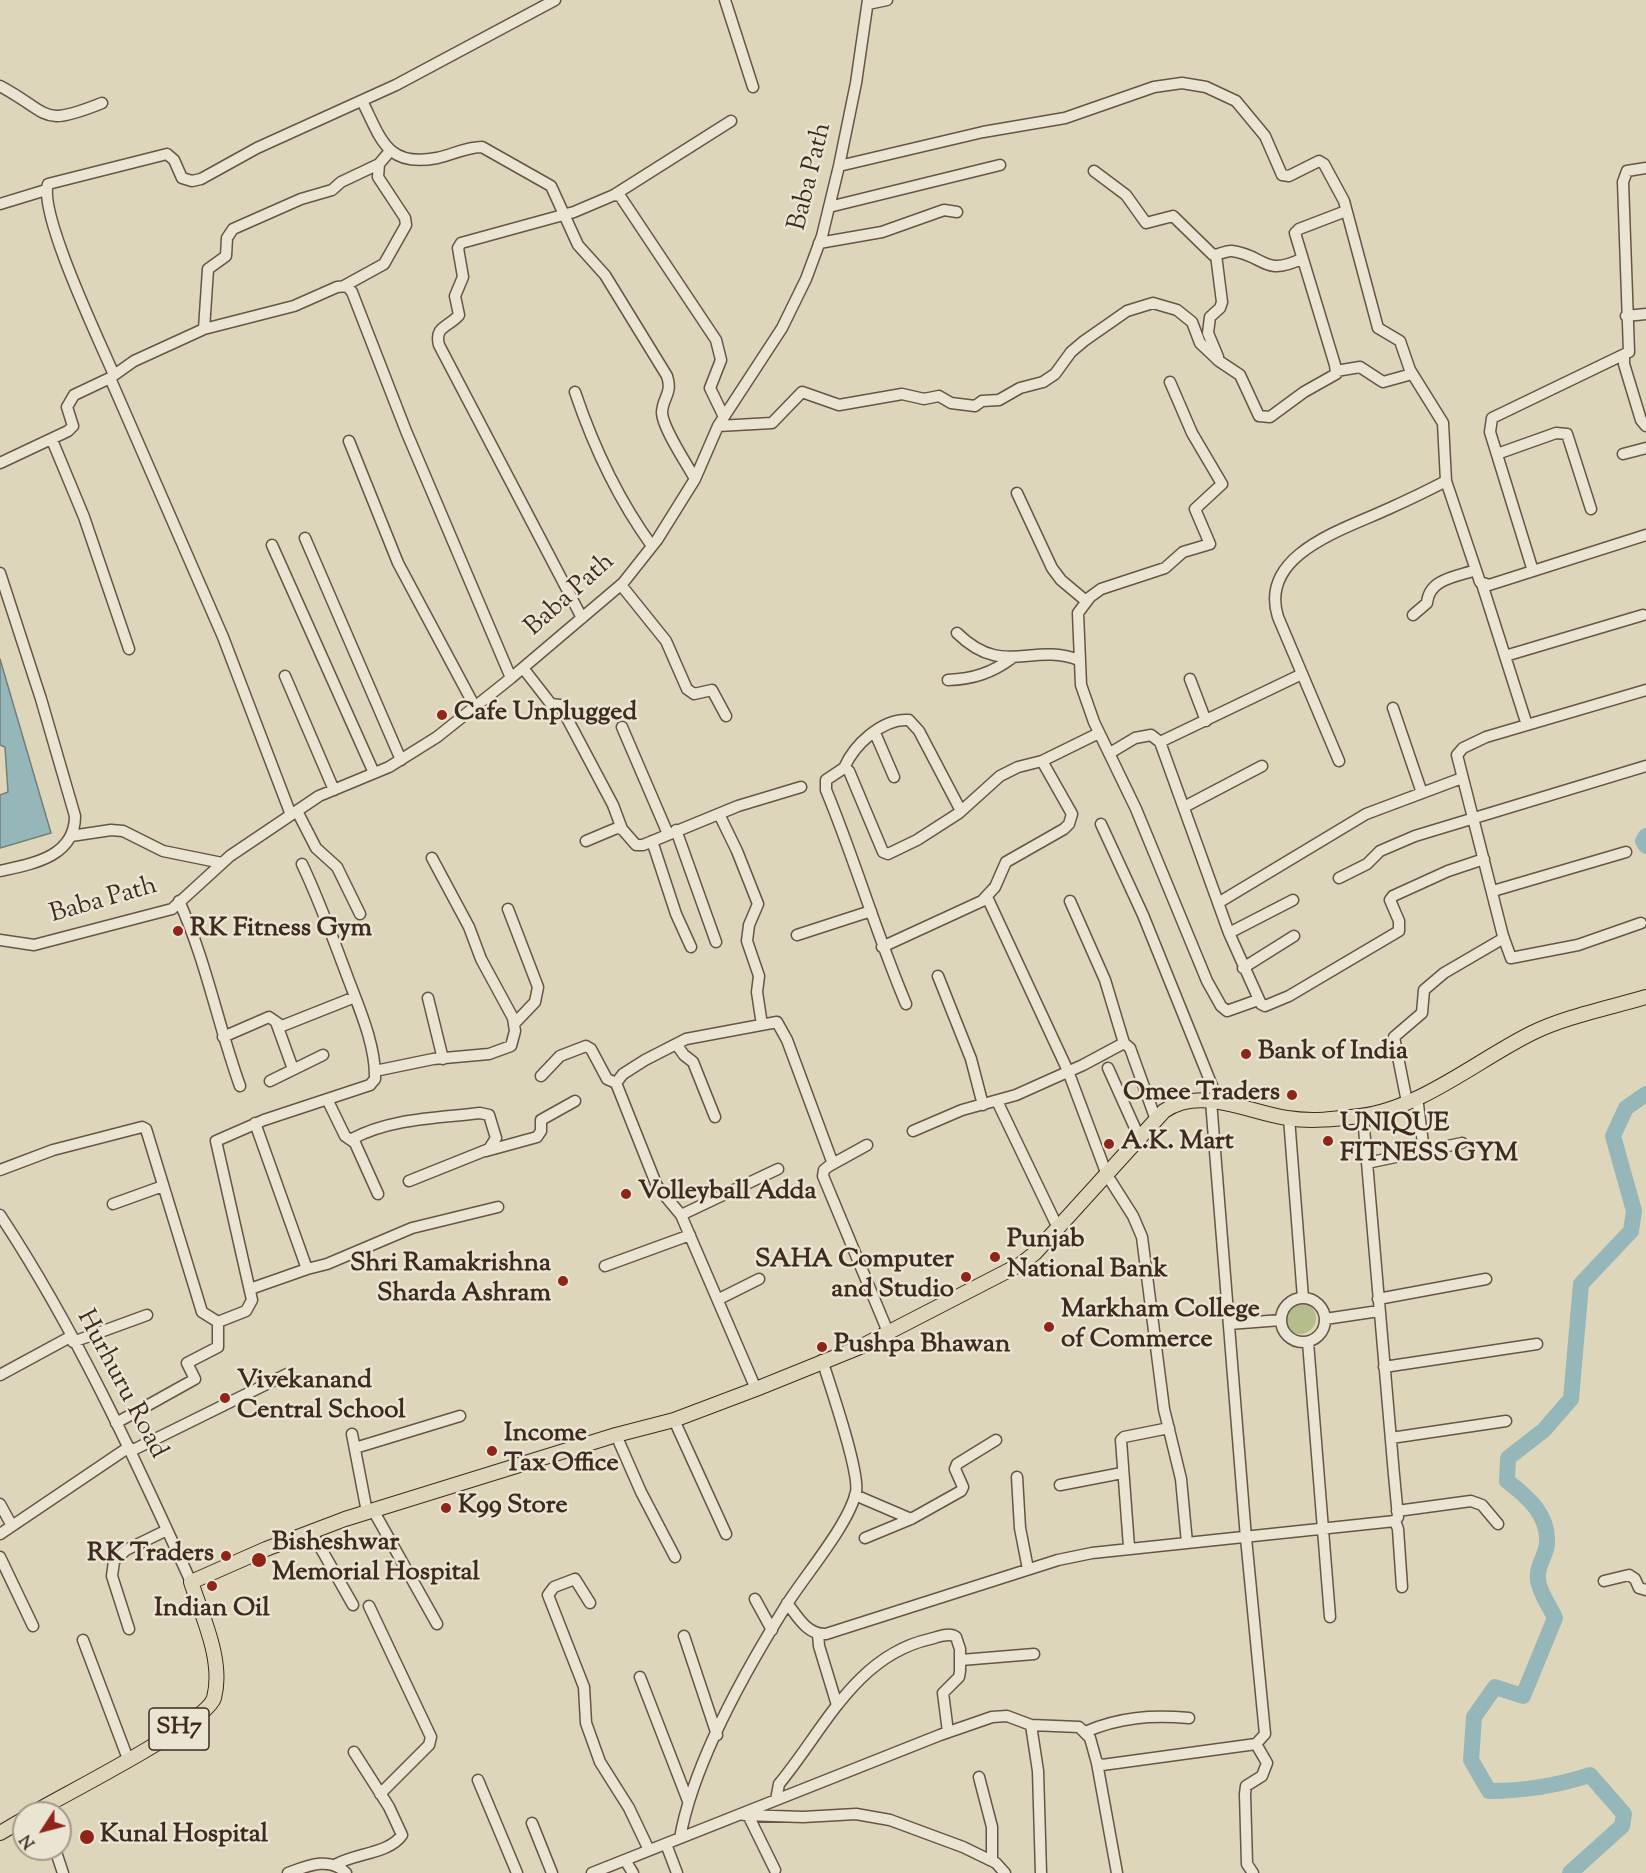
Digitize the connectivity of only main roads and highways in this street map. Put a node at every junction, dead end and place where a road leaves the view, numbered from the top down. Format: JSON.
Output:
{"nodes":[{"id":1,"x":1646,"y":997,"type":"edge"},
{"id":2,"x":56,"y":1801,"type":"edge"}],
"edges":[{"from":1,"to":2,"type":"main road","number":"SH7"}]}
